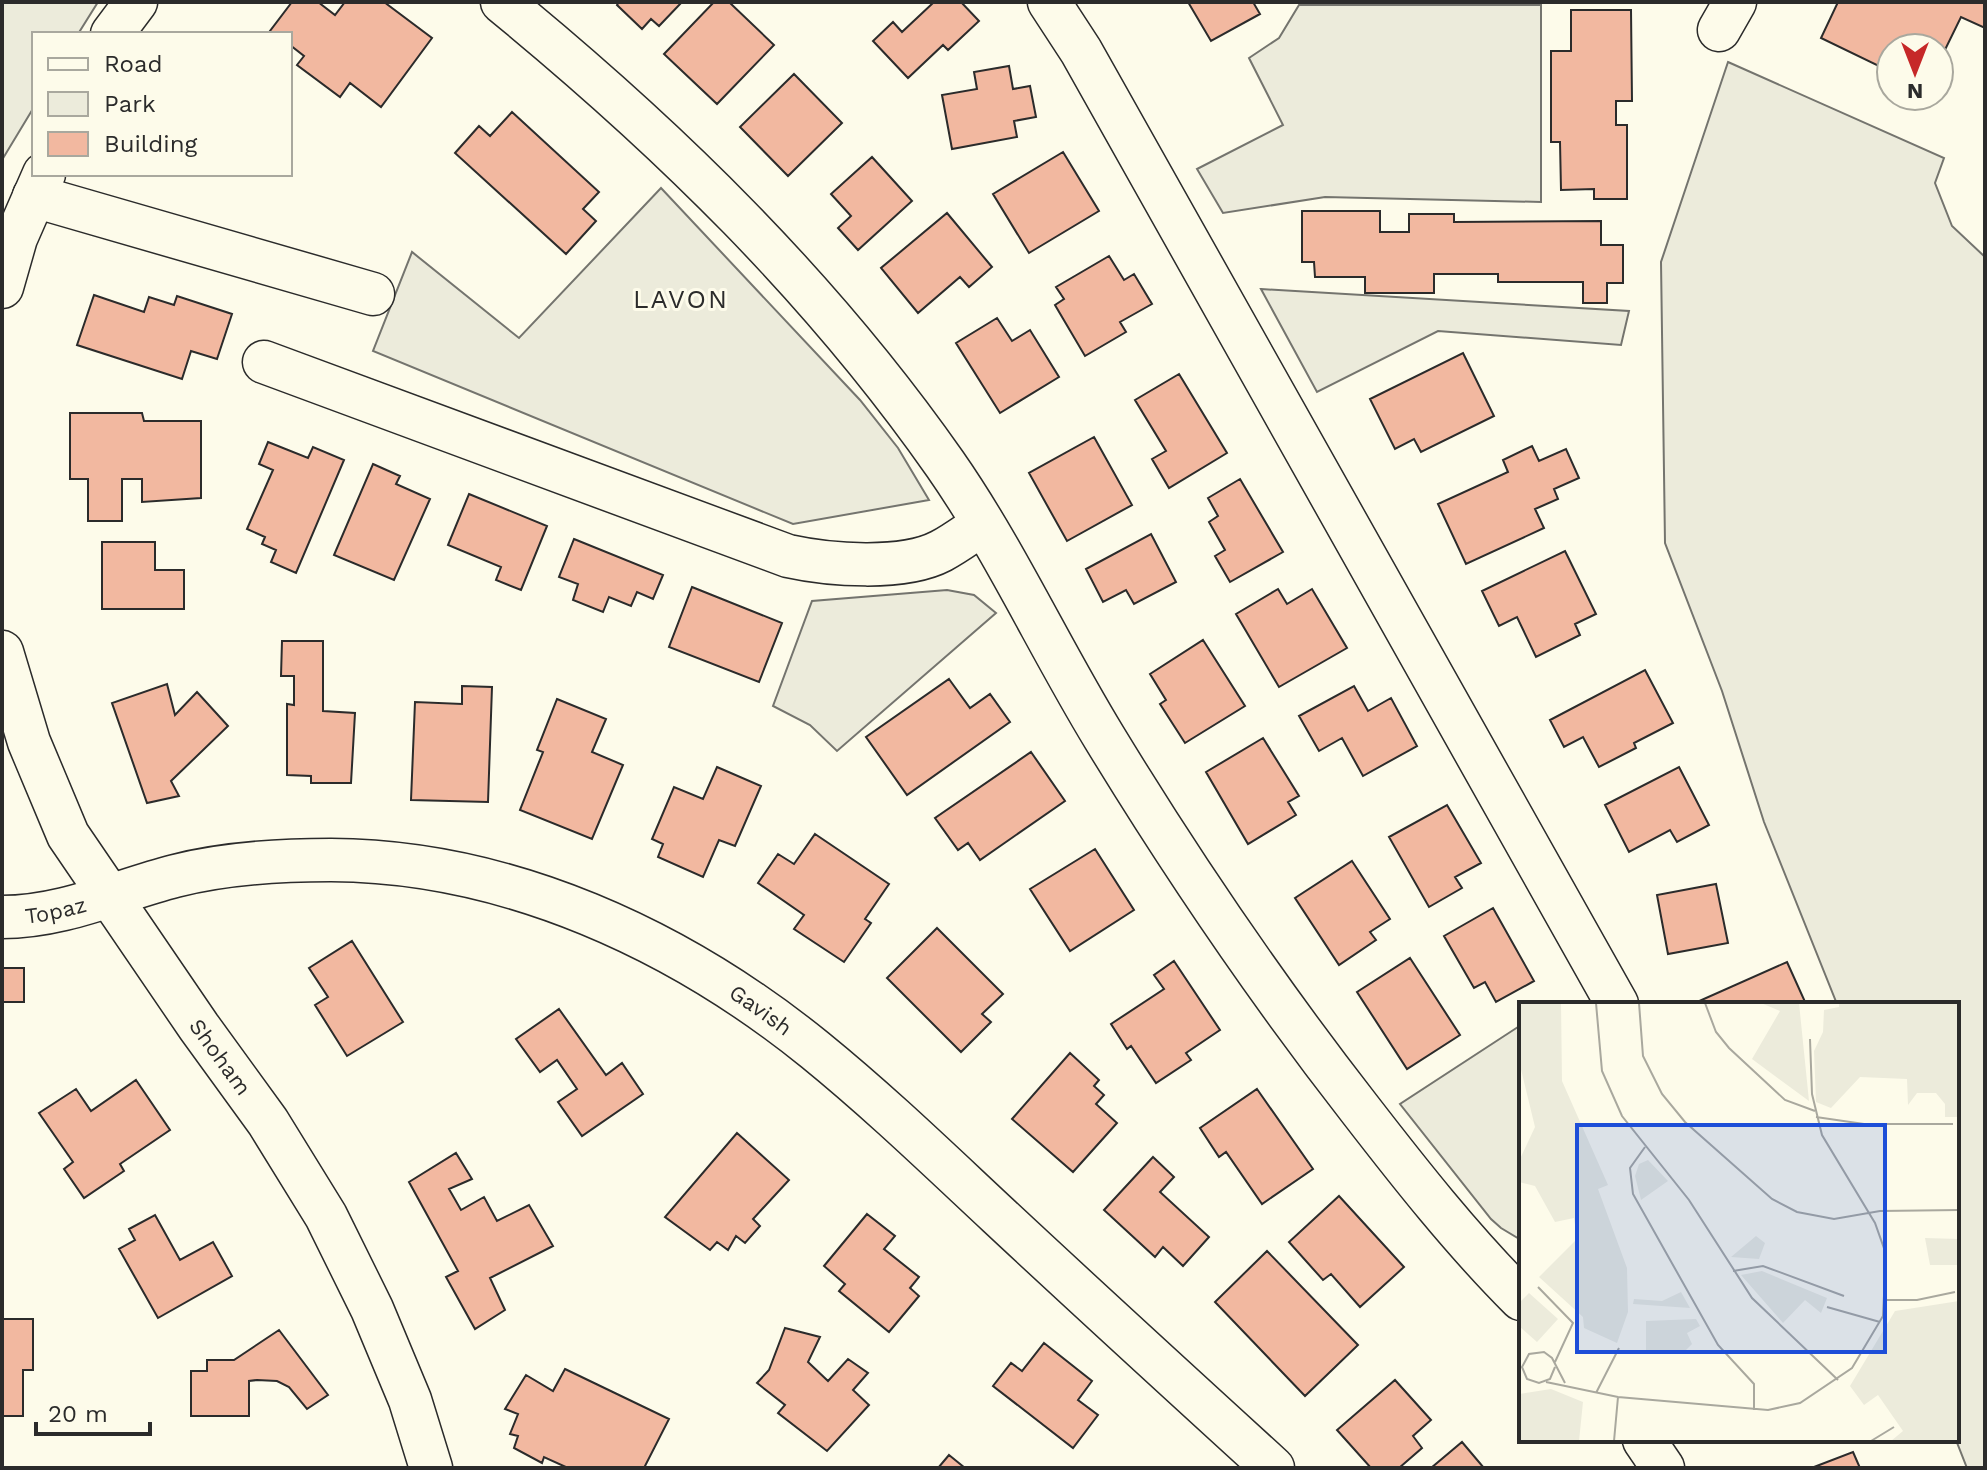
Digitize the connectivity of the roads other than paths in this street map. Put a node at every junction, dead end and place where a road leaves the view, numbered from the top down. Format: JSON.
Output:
{"nodes":[{"id":1,"x":136,"y":2,"type":"edge"},
{"id":2,"x":502,"y":2,"type":"edge"},
{"id":3,"x":1049,"y":2,"type":"edge"},
{"id":4,"x":114,"y":32,"type":"edge"},
{"id":5,"x":39,"y":185,"type":"edge"},
{"id":6,"x":2,"y":287,"type":"edge"},
{"id":7,"x":373,"y":294,"type":"dead end"},
{"id":8,"x":264,"y":362,"type":"dead end"},
{"id":9,"x":983,"y":524,"type":"junction"},
{"id":10,"x":2,"y":652,"type":"edge"},
{"id":11,"x":110,"y":896,"type":"junction"},
{"id":12,"x":2,"y":917,"type":"edge"},
{"id":13,"x":1616,"y":1002,"type":"edge"},
{"id":14,"x":1519,"y":1297,"type":"edge"},
{"id":15,"x":1645,"y":1442,"type":"edge"},
{"id":16,"x":431,"y":1468,"type":"edge"},
{"id":17,"x":1273,"y":1468,"type":"edge"},
{"id":18,"x":1663,"y":1468,"type":"edge"}],
"edges":[{"from":1,"to":4,"type":"street"},
{"from":2,"to":9,"type":"street"},
{"from":3,"to":13,"type":"street"},
{"from":5,"to":6,"type":"street"},
{"from":5,"to":7,"type":"street"},
{"from":8,"to":9,"type":"street"},
{"from":9,"to":14,"type":"street"},
{"from":10,"to":11,"type":"street","name":"Shoham"},
{"from":11,"to":12,"type":"street","name":"Topaz"},
{"from":11,"to":16,"type":"street","name":"Shoham"},
{"from":11,"to":17,"type":"street","name":"Gavish"},
{"from":15,"to":18,"type":"street"}]}
